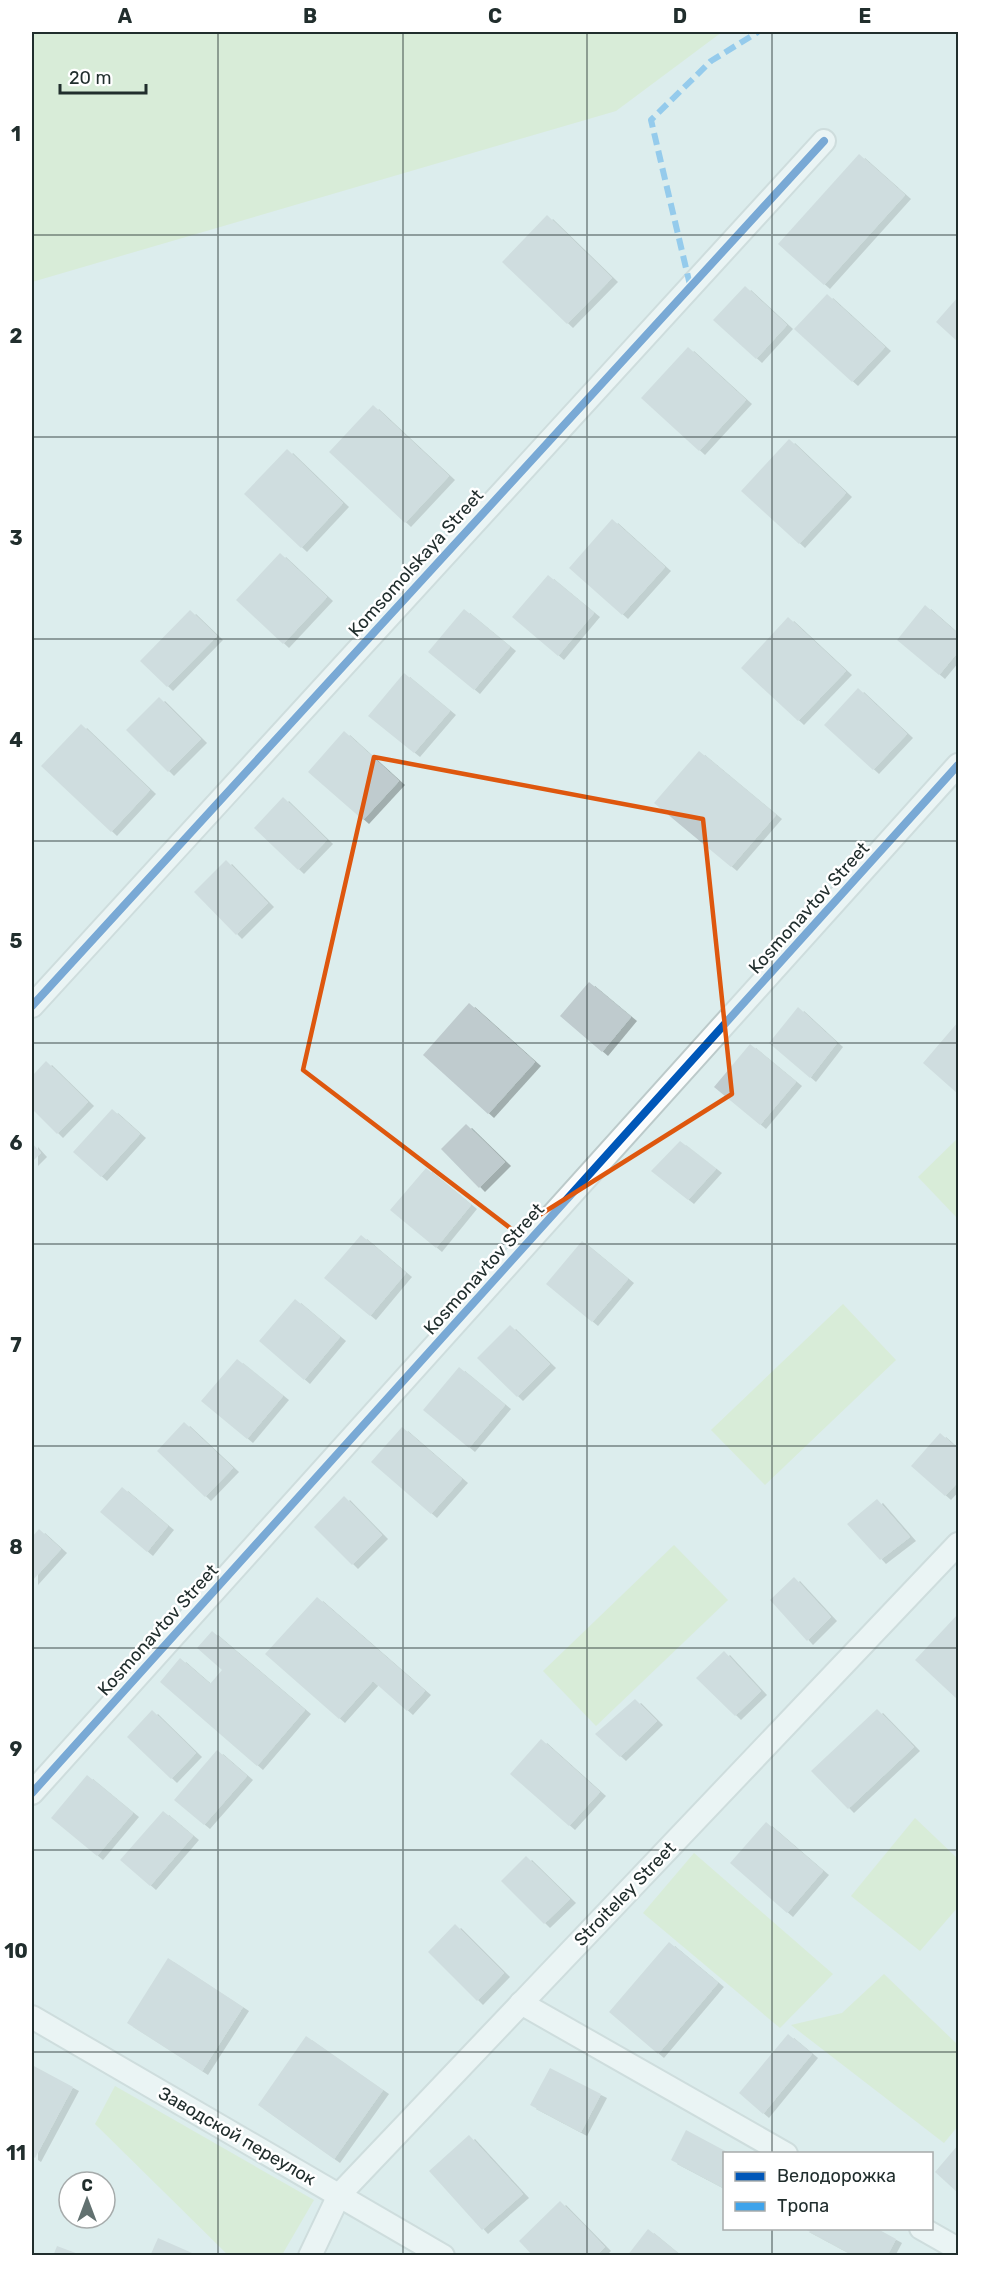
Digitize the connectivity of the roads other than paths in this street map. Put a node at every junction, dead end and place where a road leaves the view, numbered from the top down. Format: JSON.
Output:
{"nodes":[{"id":1,"x":824,"y":141,"type":"dead end"},
{"id":2,"x":958,"y":765,"type":"edge"},
{"id":3,"x":32,"y":1006,"type":"edge"},
{"id":4,"x":958,"y":1544,"type":"edge"},
{"id":5,"x":32,"y":1793,"type":"edge"},
{"id":6,"x":521,"y":2004,"type":"junction"},
{"id":7,"x":32,"y":2017,"type":"edge"},
{"id":8,"x":782,"y":2152,"type":"edge"},
{"id":9,"x":339,"y":2195,"type":"junction"},
{"id":10,"x":923,"y":2230,"type":"edge"},
{"id":11,"x":958,"y":2249,"type":"edge"},
{"id":12,"x":310,"y":2256,"type":"edge"},
{"id":13,"x":443,"y":2256,"type":"edge"}],
"edges":[{"from":1,"to":3,"type":"street","name":"Komsomolskaya Street"},
{"from":2,"to":5,"type":"street","name":"Kosmonavtov Street"},
{"from":4,"to":6,"type":"street","name":"Stroiteley Street"},
{"from":6,"to":8,"type":"street"},
{"from":6,"to":9,"type":"street","name":"Stroiteley Street"},
{"from":7,"to":9,"type":"street","name":"Заводской переулок"},
{"from":9,"to":12,"type":"street","name":"Stroiteley Street"},
{"from":9,"to":13,"type":"street","name":"Заводской переулок"},
{"from":10,"to":11,"type":"street"}]}
